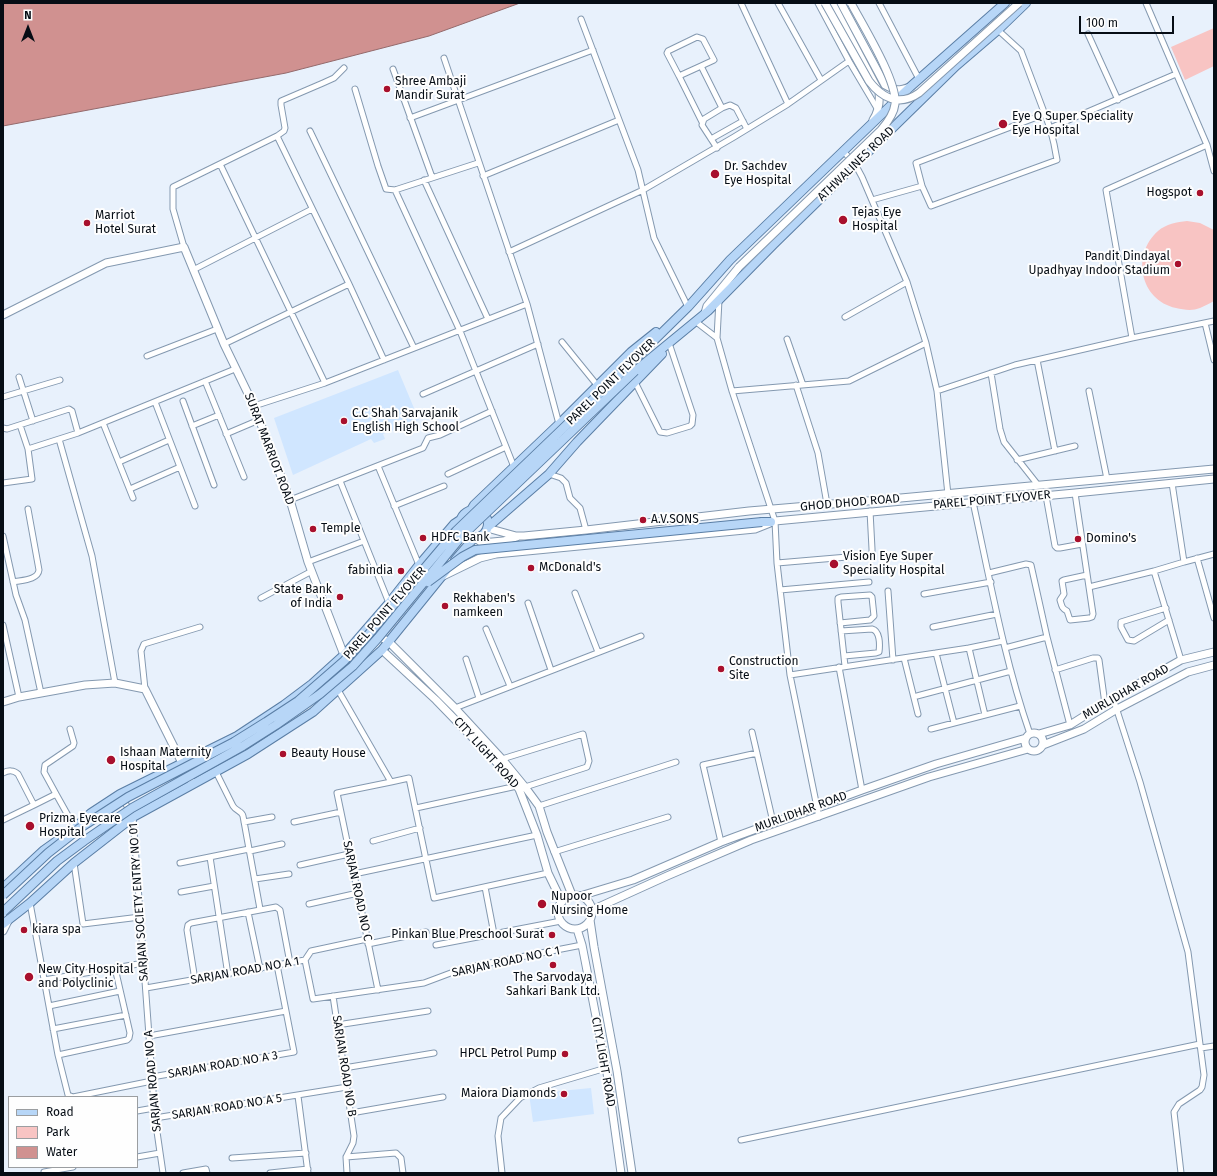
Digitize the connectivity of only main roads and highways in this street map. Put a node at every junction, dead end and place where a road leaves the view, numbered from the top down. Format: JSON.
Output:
{"nodes":[{"id":1,"x":825,"y":3,"type":"edge"},
{"id":2,"x":832,"y":3,"type":"edge"},
{"id":3,"x":841,"y":3,"type":"edge"},
{"id":4,"x":851,"y":3,"type":"edge"},
{"id":5,"x":1005,"y":3,"type":"edge"},
{"id":6,"x":1019,"y":3,"type":"edge"},
{"id":7,"x":1026,"y":3,"type":"edge"},
{"id":8,"x":963,"y":40,"type":"junction"},
{"id":9,"x":973,"y":52,"type":"junction"},
{"id":10,"x":910,"y":87,"type":"junction"},
{"id":11,"x":880,"y":112,"type":"junction"},
{"id":12,"x":688,"y":307,"type":"joint"},
{"id":13,"x":705,"y":313,"type":"junction"},
{"id":14,"x":3,"y":315,"type":"edge"},
{"id":15,"x":668,"y":326,"type":"junction"},
{"id":16,"x":687,"y":327,"type":"junction"},
{"id":17,"x":632,"y":368,"type":"junction"},
{"id":18,"x":1214,"y":469,"type":"edge"},
{"id":19,"x":1214,"y":479,"type":"edge"},
{"id":20,"x":471,"y":510,"type":"junction"},
{"id":21,"x":460,"y":520,"type":"junction"},
{"id":22,"x":773,"y":521,"type":"junction"},
{"id":23,"x":488,"y":528,"type":"junction"},
{"id":24,"x":519,"y":536,"type":"junction"},
{"id":25,"x":475,"y":538,"type":"junction"},
{"id":26,"x":416,"y":568,"type":"junction"},
{"id":27,"x":440,"y":578,"type":"junction"},
{"id":28,"x":416,"y":592,"type":"junction"},
{"id":29,"x":367,"y":629,"type":"junction"},
{"id":30,"x":389,"y":642,"type":"junction"},
{"id":31,"x":382,"y":650,"type":"junction"},
{"id":32,"x":1214,"y":652,"type":"edge"},
{"id":33,"x":344,"y":656,"type":"junction"},
{"id":34,"x":1214,"y":665,"type":"edge"},
{"id":35,"x":3,"y":702,"type":"edge"},
{"id":36,"x":1039,"y":734,"type":"junction"},
{"id":37,"x":1028,"y":736,"type":"junction"},
{"id":38,"x":1043,"y":745,"type":"junction"},
{"id":39,"x":1028,"y":749,"type":"junction"},
{"id":40,"x":182,"y":763,"type":"junction"},
{"id":41,"x":193,"y":784,"type":"junction"},
{"id":42,"x":520,"y":788,"type":"junction"},
{"id":43,"x":3,"y":888,"type":"edge"},
{"id":44,"x":3,"y":895,"type":"edge"},
{"id":45,"x":576,"y":896,"type":"junction"},
{"id":46,"x":562,"y":902,"type":"junction"},
{"id":47,"x":592,"y":910,"type":"junction"},
{"id":48,"x":3,"y":912,"type":"edge"},
{"id":49,"x":590,"y":920,"type":"junction"},
{"id":50,"x":5,"y":922,"type":"edge"},
{"id":51,"x":577,"y":929,"type":"junction"},
{"id":52,"x":3,"y":931,"type":"edge"},
{"id":53,"x":621,"y":1173,"type":"edge"},
{"id":54,"x":632,"y":1173,"type":"edge"}],
"edges":[{"from":1,"to":6,"type":"main road","bridge":true},
{"from":2,"to":11,"type":"main road"},
{"from":3,"to":10,"type":"main road"},
{"from":4,"to":13,"type":"main road","bridge":true},
{"from":5,"to":8,"type":"main road","name":"ATHWALINES ROAD"},
{"from":7,"to":9,"type":"main road","name":"ATHWALINES ROAD"},
{"from":8,"to":9,"type":"main road"},
{"from":8,"to":10,"type":"main road","name":"ATHWALINES ROAD"},
{"from":9,"to":13,"type":"main road","name":"ATHWALINES ROAD"},
{"from":10,"to":11,"type":"main road","name":"ATHWALINES ROAD"},
{"from":11,"to":12,"type":"main road","name":"ATHWALINES ROAD"},
{"from":12,"to":15,"type":"main road","name":"PAREL POINT FLYOVER"},
{"from":13,"to":16,"type":"main road","name":"ATHWALINES ROAD"},
{"from":14,"to":33,"type":"main road","name":"SURAT MARRIOT ROAD"},
{"from":15,"to":17,"type":"main road","name":"PAREL POINT FLYOVER"},
{"from":15,"to":20,"type":"main road"},
{"from":16,"to":17,"type":"main road","name":"PAREL POINT FLYOVER"},
{"from":16,"to":23,"type":"main road"},
{"from":17,"to":28,"type":"main road","name":"PAREL POINT FLYOVER","bridge":true},
{"from":17,"to":44,"type":"main road","name":"PAREL POINT FLYOVER","bridge":true},
{"from":18,"to":24,"type":"main road","name":"GHOD DHOD ROAD"},
{"from":19,"to":22,"type":"main road","name":"PAREL POINT FLYOVER"},
{"from":20,"to":21,"type":"main road"},
{"from":20,"to":23,"type":"main road"},
{"from":21,"to":25,"type":"main road"},
{"from":21,"to":26,"type":"main road"},
{"from":22,"to":27,"type":"main road"},
{"from":22,"to":28,"type":"main road","bridge":true},
{"from":23,"to":24,"type":"main road","name":"GHOD DHOD ROAD"},
{"from":23,"to":25,"type":"main road"},
{"from":24,"to":25,"type":"main road"},
{"from":25,"to":27,"type":"main road"},
{"from":26,"to":27,"type":"main road"},
{"from":26,"to":29,"type":"main road"},
{"from":27,"to":30,"type":"main road"},
{"from":28,"to":48,"type":"main road","name":"PAREL POINT FLYOVER","bridge":true},
{"from":29,"to":30,"type":"main road"},
{"from":29,"to":33,"type":"main road"},
{"from":30,"to":31,"type":"main road"},
{"from":30,"to":42,"type":"main road"},
{"from":31,"to":41,"type":"main road"},
{"from":31,"to":42,"type":"main road","name":"CITY LIGHT ROAD"},
{"from":32,"to":36,"type":"main road","name":"MURLIDHAR ROAD"},
{"from":33,"to":40,"type":"main road"},
{"from":34,"to":38,"type":"main road","name":"MURLIDHAR ROAD"},
{"from":35,"to":40,"type":"main road"},
{"from":36,"to":37,"type":"main road"},
{"from":36,"to":38,"type":"main road"},
{"from":37,"to":39,"type":"main road"},
{"from":37,"to":45,"type":"main road","name":"MURLIDHAR ROAD"},
{"from":38,"to":39,"type":"main road"},
{"from":39,"to":47,"type":"main road","name":"MURLIDHAR ROAD"},
{"from":40,"to":41,"type":"main road"},
{"from":40,"to":43,"type":"main road"},
{"from":41,"to":50,"type":"main road"},
{"from":42,"to":45,"type":"main road"},
{"from":42,"to":46,"type":"main road","name":"CITY LIGHT ROAD"},
{"from":45,"to":46,"type":"main road"},
{"from":45,"to":47,"type":"main road"},
{"from":46,"to":51,"type":"main road","name":"CITY LIGHT ROAD"},
{"from":47,"to":49,"type":"main road"},
{"from":49,"to":51,"type":"main road"},
{"from":49,"to":54,"type":"main road"},
{"from":50,"to":52,"type":"main road"},
{"from":51,"to":53,"type":"main road","name":"CITY LIGHT ROAD"}]}
